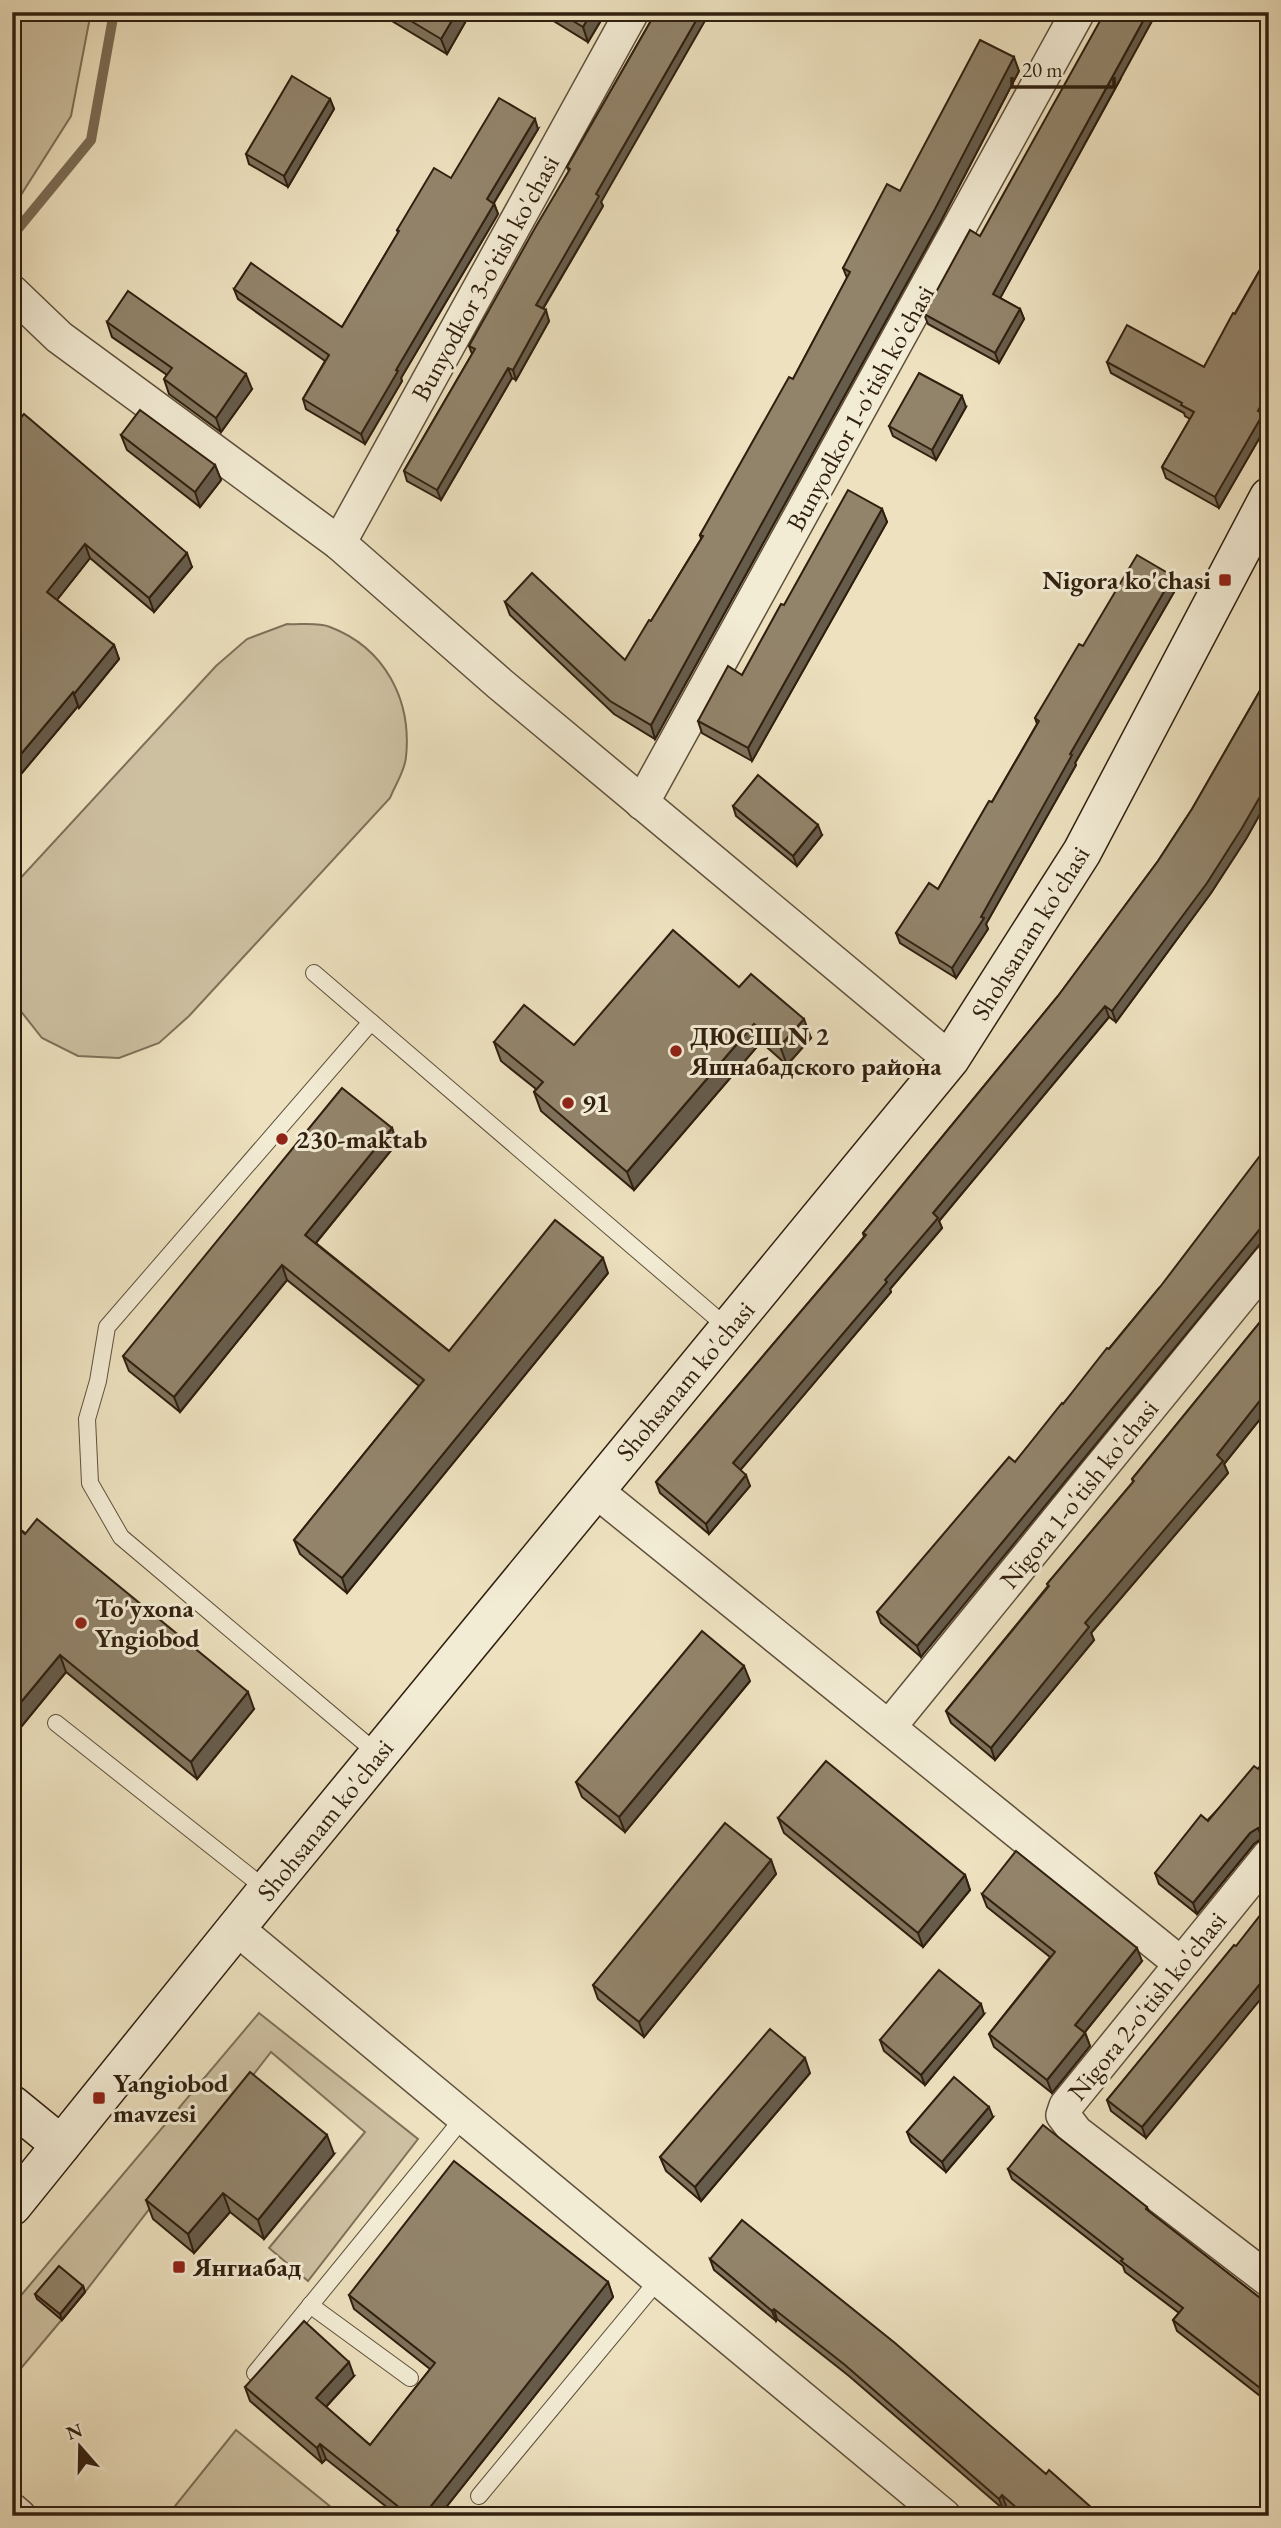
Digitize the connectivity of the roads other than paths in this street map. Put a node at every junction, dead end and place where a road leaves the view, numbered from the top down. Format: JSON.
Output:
{"nodes":[{"id":1,"x":632,"y":12,"type":"edge"},
{"id":2,"x":1078,"y":12,"type":"edge"},
{"id":3,"x":12,"y":292,"type":"edge"},
{"id":4,"x":1269,"y":497,"type":"edge"},
{"id":5,"x":339,"y":543,"type":"junction"},
{"id":6,"x":642,"y":803,"type":"junction"},
{"id":7,"x":314,"y":973,"type":"dead end"},
{"id":8,"x":371,"y":1022,"type":"junction"},
{"id":9,"x":950,"y":1059,"type":"junction"},
{"id":10,"x":1269,"y":1261,"type":"edge"},
{"id":11,"x":728,"y":1328,"type":"junction"},
{"id":12,"x":595,"y":1490,"type":"junction"},
{"id":13,"x":57,"y":1723,"type":"dead end"},
{"id":14,"x":889,"y":1727,"type":"junction"},
{"id":15,"x":378,"y":1755,"type":"junction"},
{"id":16,"x":1269,"y":1856,"type":"edge"},
{"id":17,"x":267,"y":1890,"type":"junction"},
{"id":18,"x":236,"y":1928,"type":"junction"},
{"id":19,"x":1180,"y":1962,"type":"junction"},
{"id":20,"x":12,"y":2105,"type":"edge"},
{"id":21,"x":464,"y":2117,"type":"junction"},
{"id":22,"x":61,"y":2145,"type":"junction"},
{"id":23,"x":12,"y":2206,"type":"edge"},
{"id":24,"x":659,"y":2279,"type":"junction"},
{"id":25,"x":1269,"y":2280,"type":"edge"},
{"id":26,"x":310,"y":2305,"type":"junction"},
{"id":27,"x":255,"y":2374,"type":"edge"},
{"id":28,"x":410,"y":2378,"type":"dead end"},
{"id":29,"x":479,"y":2497,"type":"dead end"},
{"id":30,"x":12,"y":2511,"type":"edge"},
{"id":31,"x":19,"y":2516,"type":"edge"},
{"id":32,"x":944,"y":2516,"type":"edge"}],
"edges":[{"from":1,"to":5,"type":"street","name":"Bunyodkor 3-o'tish ko'chasi"},
{"from":2,"to":6,"type":"street","name":"Bunyodkor 1-o'tish ko'chasi"},
{"from":3,"to":5,"type":"street"},
{"from":4,"to":9,"type":"street","name":"Shohsanam ko'chasi"},
{"from":5,"to":6,"type":"street"},
{"from":6,"to":9,"type":"street"},
{"from":7,"to":8,"type":"lane"},
{"from":8,"to":11,"type":"lane"},
{"from":8,"to":15,"type":"lane"},
{"from":9,"to":11,"type":"street","name":"Shohsanam ko'chasi"},
{"from":10,"to":14,"type":"street","name":"Nigora 1-o'tish ko'chasi"},
{"from":11,"to":12,"type":"street","name":"Shohsanam ko'chasi"},
{"from":12,"to":14,"type":"street"},
{"from":12,"to":15,"type":"street","name":"Shohsanam ko'chasi"},
{"from":13,"to":17,"type":"lane"},
{"from":14,"to":19,"type":"street"},
{"from":15,"to":17,"type":"street","name":"Shohsanam ko'chasi"},
{"from":16,"to":19,"type":"street","name":"Nigora 2-o'tish ko'chasi"},
{"from":17,"to":18,"type":"street","name":"Shohsanam ko'chasi"},
{"from":18,"to":21,"type":"street"},
{"from":18,"to":22,"type":"street","name":"Shohsanam ko'chasi"},
{"from":19,"to":25,"type":"street","name":"Nigora 2-o'tish ko'chasi"},
{"from":20,"to":22,"type":"street"},
{"from":21,"to":24,"type":"street"},
{"from":21,"to":26,"type":"lane"},
{"from":22,"to":23,"type":"street","name":"Shohsanam ko'chasi"},
{"from":24,"to":29,"type":"lane"},
{"from":24,"to":32,"type":"street"},
{"from":26,"to":27,"type":"lane"},
{"from":26,"to":28,"type":"lane"},
{"from":30,"to":31,"type":"street"}]}
